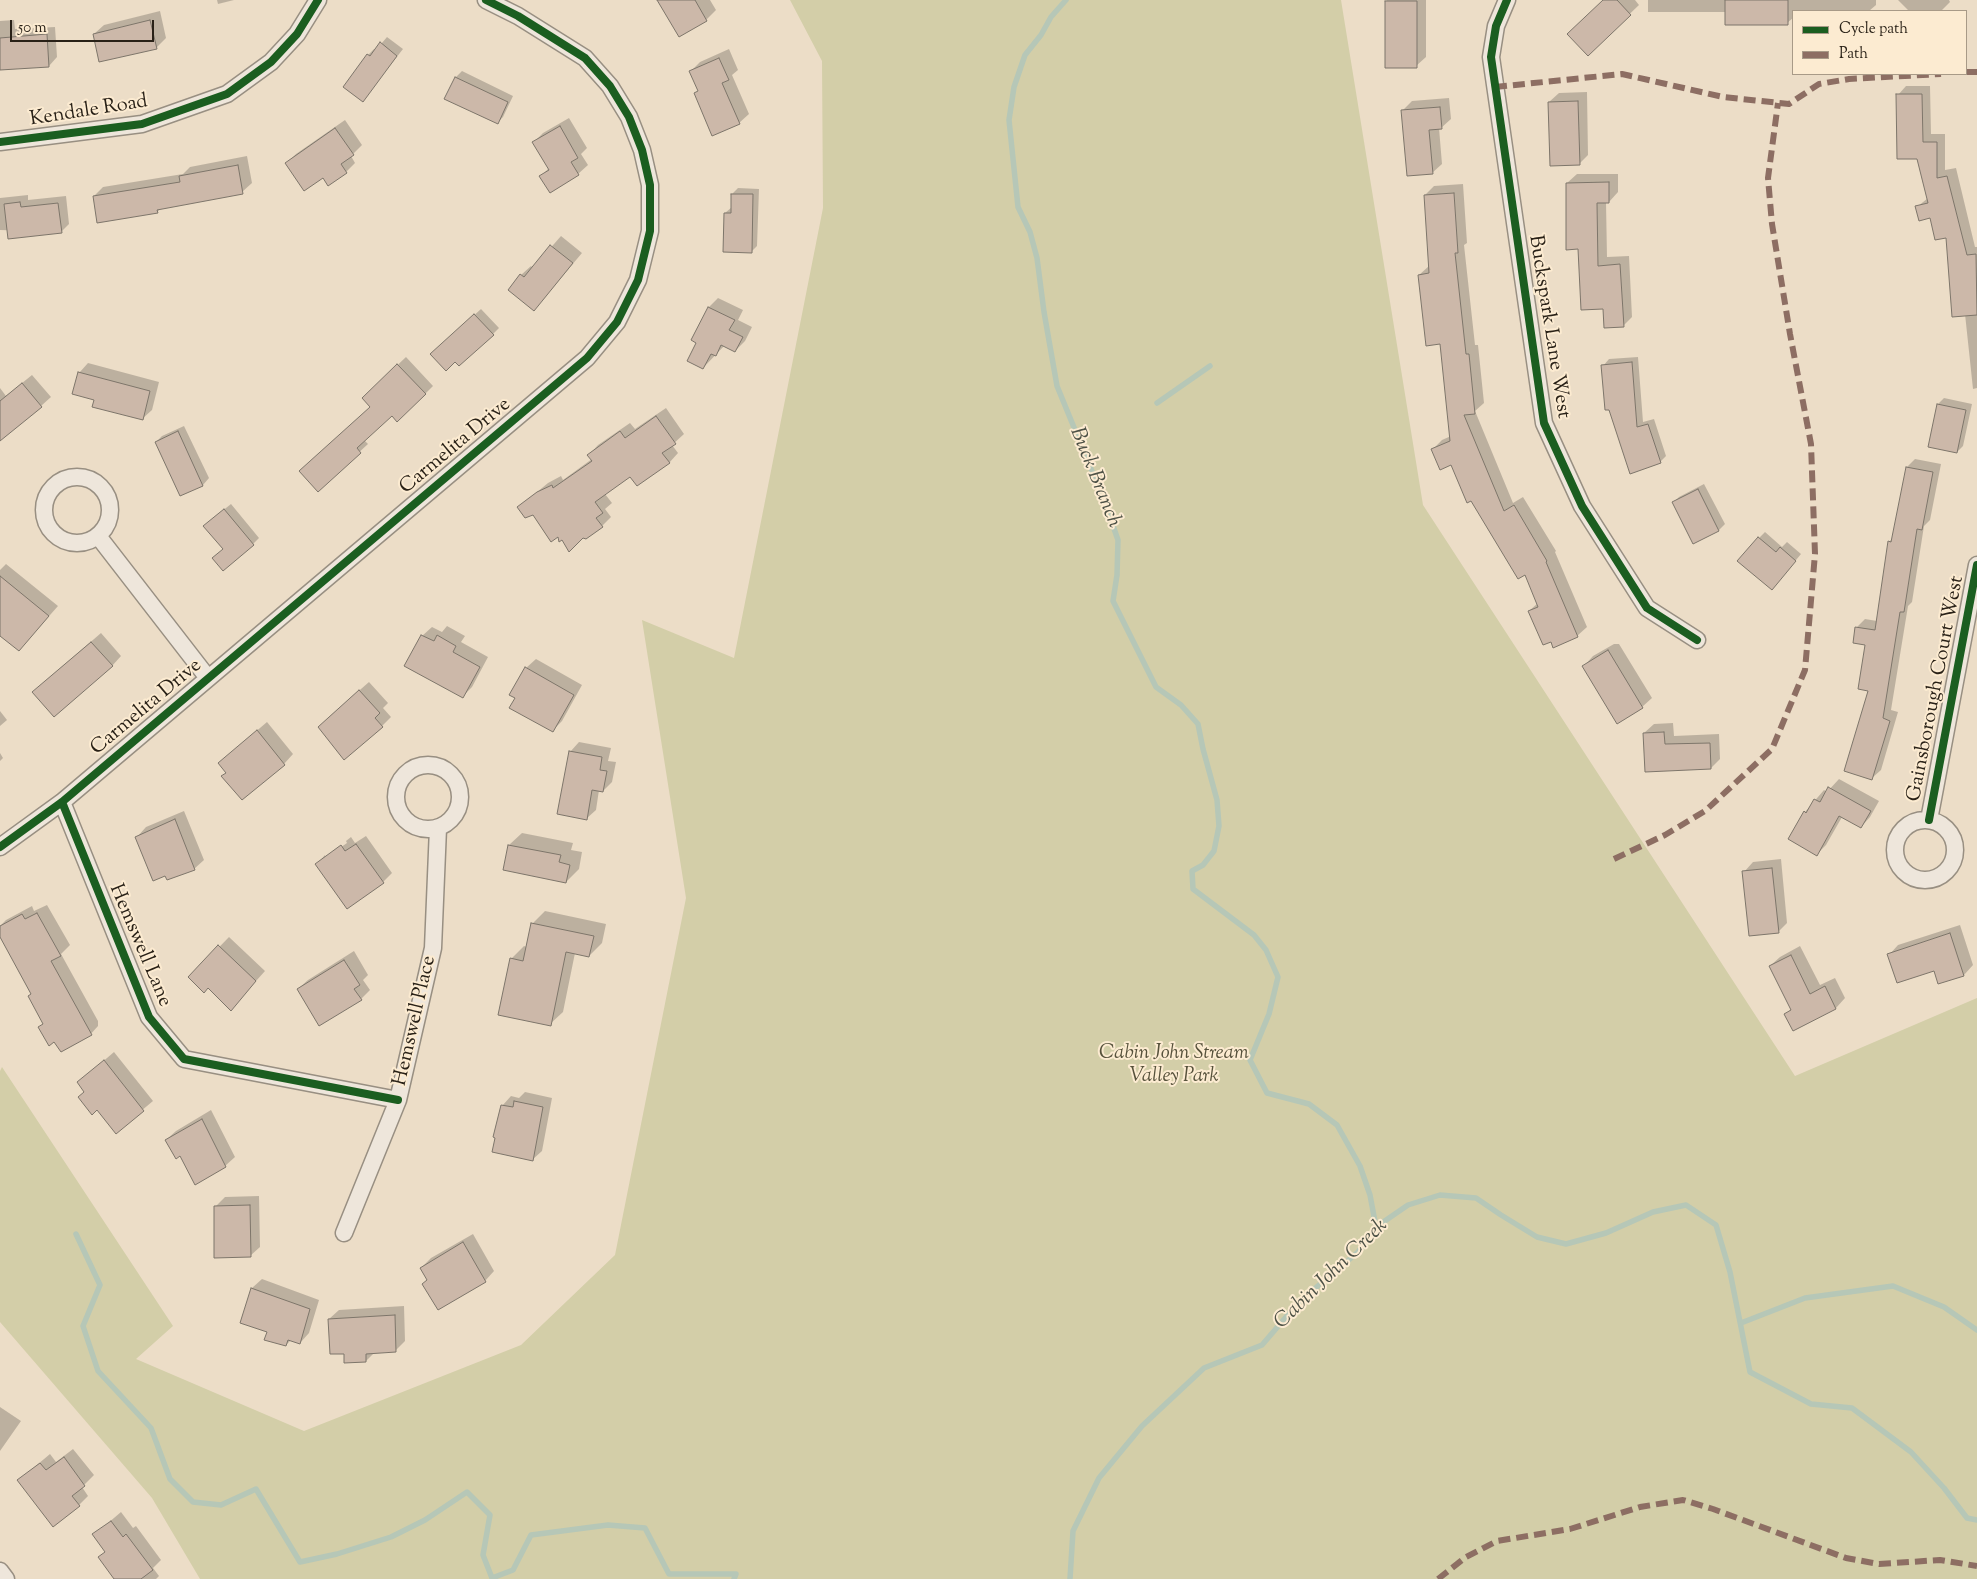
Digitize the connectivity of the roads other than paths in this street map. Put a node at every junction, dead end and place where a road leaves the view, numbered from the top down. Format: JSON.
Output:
{"nodes":[{"id":1,"x":318,"y":0,"type":"edge"},
{"id":2,"x":486,"y":0,"type":"edge"},
{"id":3,"x":1507,"y":0,"type":"edge"},
{"id":4,"x":0,"y":142,"type":"edge"},
{"id":5,"x":98,"y":536,"type":"junction"},
{"id":6,"x":1977,"y":565,"type":"edge"},
{"id":7,"x":1697,"y":640,"type":"dead end"},
{"id":8,"x":208,"y":678,"type":"junction"},
{"id":9,"x":62,"y":802,"type":"junction"},
{"id":10,"x":1928,"y":820,"type":"dead end"},
{"id":11,"x":438,"y":828,"type":"dead end"},
{"id":12,"x":0,"y":847,"type":"edge"},
{"id":13,"x":398,"y":1100,"type":"junction"},
{"id":14,"x":344,"y":1233,"type":"dead end"},
{"id":15,"x":0,"y":1571,"type":"edge"},
{"id":16,"x":6,"y":1579,"type":"edge"}],
"edges":[{"from":1,"to":4,"type":"street","name":"Kendale Road"},
{"from":2,"to":8,"type":"street","name":"Carmelita Drive"},
{"from":3,"to":7,"type":"street","name":"Buckspark Lane West"},
{"from":5,"to":5,"type":"street"},
{"from":5,"to":8,"type":"street"},
{"from":6,"to":10,"type":"street","name":"Gainsborough Court West"},
{"from":8,"to":9,"type":"street","name":"Carmelita Drive"},
{"from":9,"to":12,"type":"street","name":"Carmelita Drive"},
{"from":9,"to":13,"type":"street","name":"Hemswell Lane"},
{"from":11,"to":13,"type":"street","name":"Hemswell Place"},
{"from":13,"to":14,"type":"street","name":"Hemswell Place"},
{"from":15,"to":16,"type":"street"}]}
